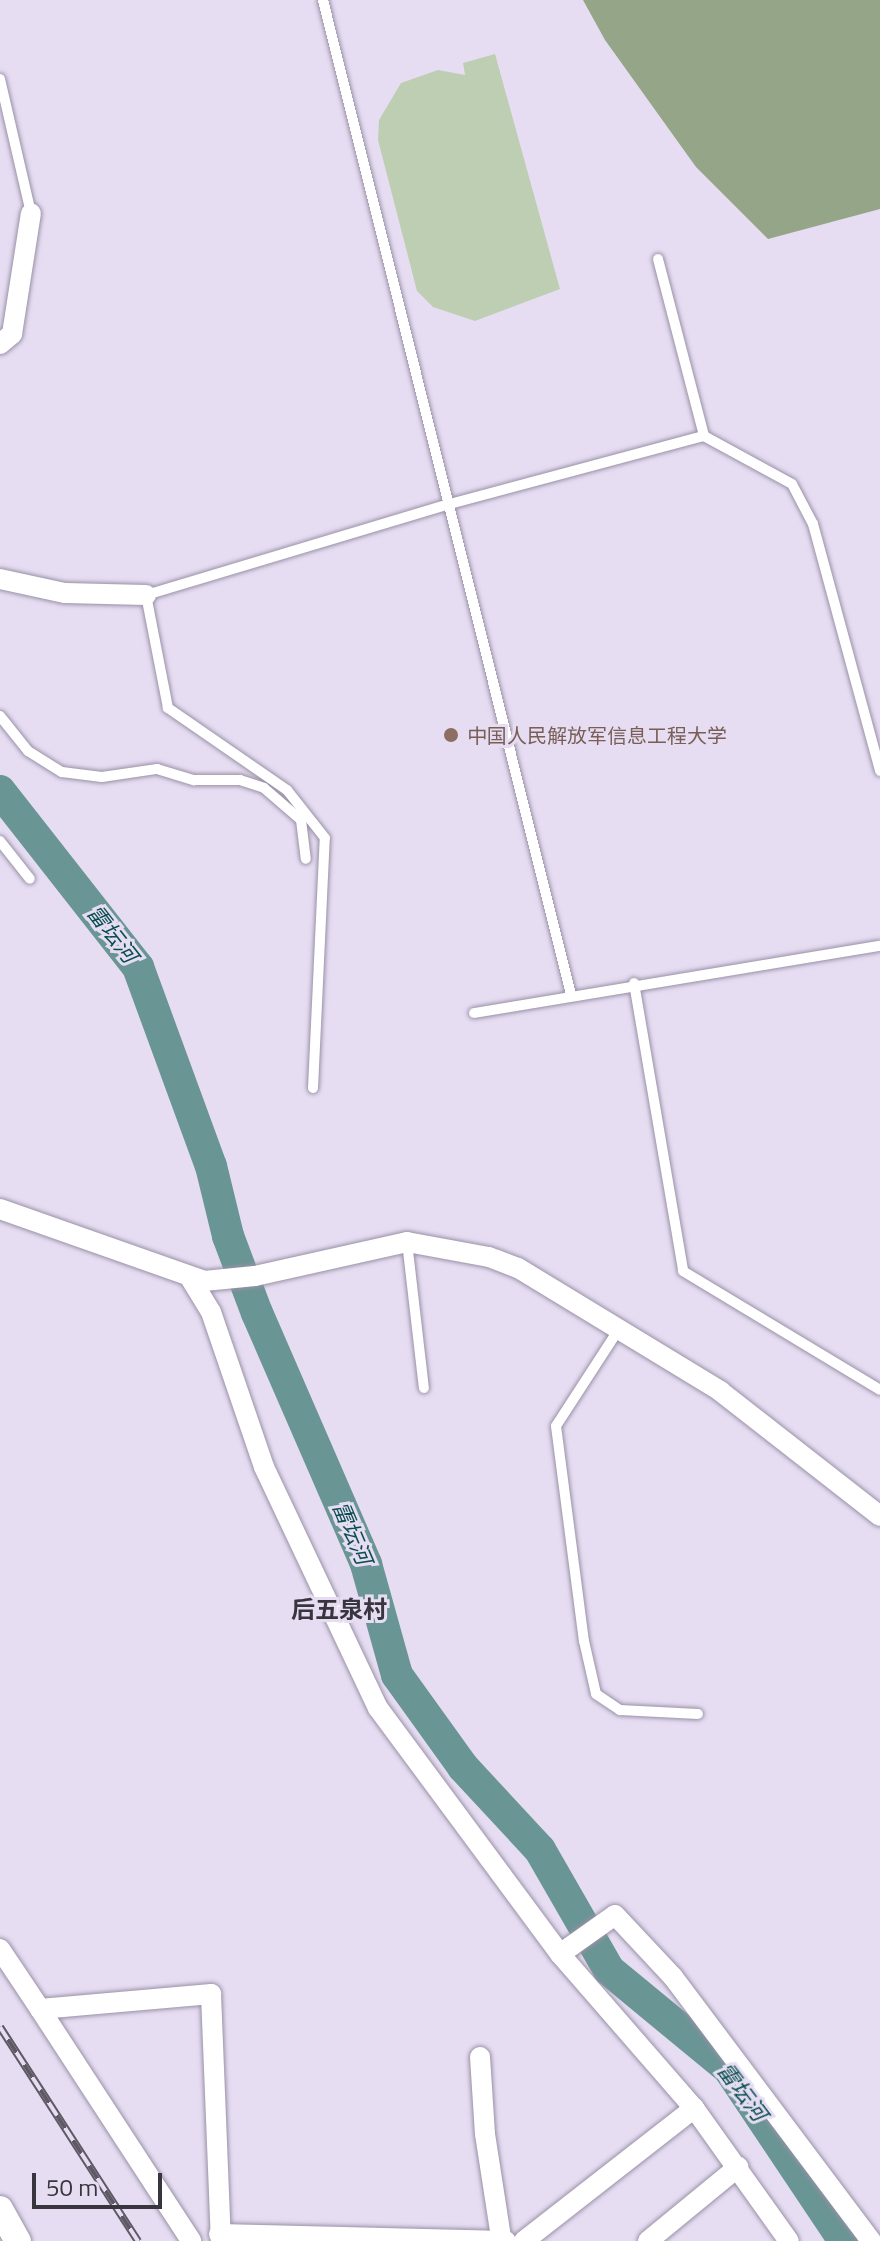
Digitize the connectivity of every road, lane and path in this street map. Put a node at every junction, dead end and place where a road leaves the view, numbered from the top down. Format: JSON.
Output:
{"nodes":[{"id":1,"x":323,"y":0,"type":"edge"},
{"id":2,"x":0,"y":79,"type":"edge"},
{"id":3,"x":31,"y":213,"type":"joint"},
{"id":4,"x":658,"y":259,"type":"dead end"},
{"id":5,"x":0,"y":344,"type":"edge"},
{"id":6,"x":704,"y":436,"type":"junction"},
{"id":7,"x":446,"y":505,"type":"junction"},
{"id":8,"x":0,"y":579,"type":"edge"},
{"id":9,"x":146,"y":595,"type":"junction"},
{"id":10,"x":0,"y":716,"type":"edge"},
{"id":11,"x":880,"y":771,"type":"edge"},
{"id":12,"x":0,"y":841,"type":"edge"},
{"id":13,"x":306,"y":859,"type":"dead end"},
{"id":14,"x":30,"y":879,"type":"dead end"},
{"id":15,"x":880,"y":946,"type":"edge"},
{"id":16,"x":634,"y":983,"type":"junction"},
{"id":17,"x":571,"y":995,"type":"junction"},
{"id":18,"x":474,"y":1013,"type":"dead end"},
{"id":19,"x":313,"y":1088,"type":"dead end"},
{"id":20,"x":0,"y":1209,"type":"edge"},
{"id":21,"x":407,"y":1242,"type":"junction"},
{"id":22,"x":196,"y":1278,"type":"junction"},
{"id":23,"x":617,"y":1332,"type":"junction"},
{"id":24,"x":424,"y":1388,"type":"dead end"},
{"id":25,"x":880,"y":1390,"type":"edge"},
{"id":26,"x":880,"y":1516,"type":"edge"},
{"id":27,"x":698,"y":1714,"type":"dead end"},
{"id":28,"x":0,"y":1949,"type":"edge"},
{"id":29,"x":560,"y":1954,"type":"junction"},
{"id":30,"x":40,"y":2009,"type":"junction"},
{"id":31,"x":480,"y":2057,"type":"dead end"},
{"id":32,"x":694,"y":2108,"type":"junction"},
{"id":33,"x":738,"y":2167,"type":"junction"},
{"id":34,"x":0,"y":2209,"type":"edge"},
{"id":35,"x":220,"y":2237,"type":"edge"},
{"id":36,"x":504,"y":2239,"type":"edge"},
{"id":37,"x":18,"y":2241,"type":"edge"},
{"id":38,"x":191,"y":2241,"type":"edge"},
{"id":39,"x":524,"y":2241,"type":"edge"},
{"id":40,"x":648,"y":2241,"type":"edge"},
{"id":41,"x":789,"y":2241,"type":"edge"},
{"id":42,"x":871,"y":2241,"type":"edge"}],
"edges":[{"from":1,"to":7,"type":"lane"},
{"from":2,"to":3,"type":"lane"},
{"from":3,"to":5,"type":"street"},
{"from":4,"to":6,"type":"lane"},
{"from":6,"to":7,"type":"lane"},
{"from":6,"to":11,"type":"lane"},
{"from":7,"to":9,"type":"lane"},
{"from":7,"to":17,"type":"lane"},
{"from":8,"to":9,"type":"street"},
{"from":9,"to":19,"type":"lane"},
{"from":10,"to":13,"type":"lane"},
{"from":12,"to":14,"type":"lane"},
{"from":15,"to":16,"type":"lane"},
{"from":16,"to":17,"type":"lane"},
{"from":16,"to":25,"type":"lane"},
{"from":17,"to":18,"type":"lane"},
{"from":20,"to":22,"type":"street"},
{"from":21,"to":22,"type":"street"},
{"from":21,"to":23,"type":"street"},
{"from":21,"to":24,"type":"lane"},
{"from":22,"to":29,"type":"street"},
{"from":23,"to":26,"type":"street"},
{"from":23,"to":27,"type":"lane"},
{"from":28,"to":30,"type":"street"},
{"from":29,"to":32,"type":"street"},
{"from":29,"to":42,"type":"street"},
{"from":30,"to":35,"type":"street"},
{"from":30,"to":38,"type":"street"},
{"from":31,"to":36,"type":"street"},
{"from":32,"to":33,"type":"street"},
{"from":32,"to":39,"type":"street"},
{"from":33,"to":40,"type":"street"},
{"from":33,"to":41,"type":"street"},
{"from":34,"to":37,"type":"street"},
{"from":35,"to":36,"type":"street"}]}
